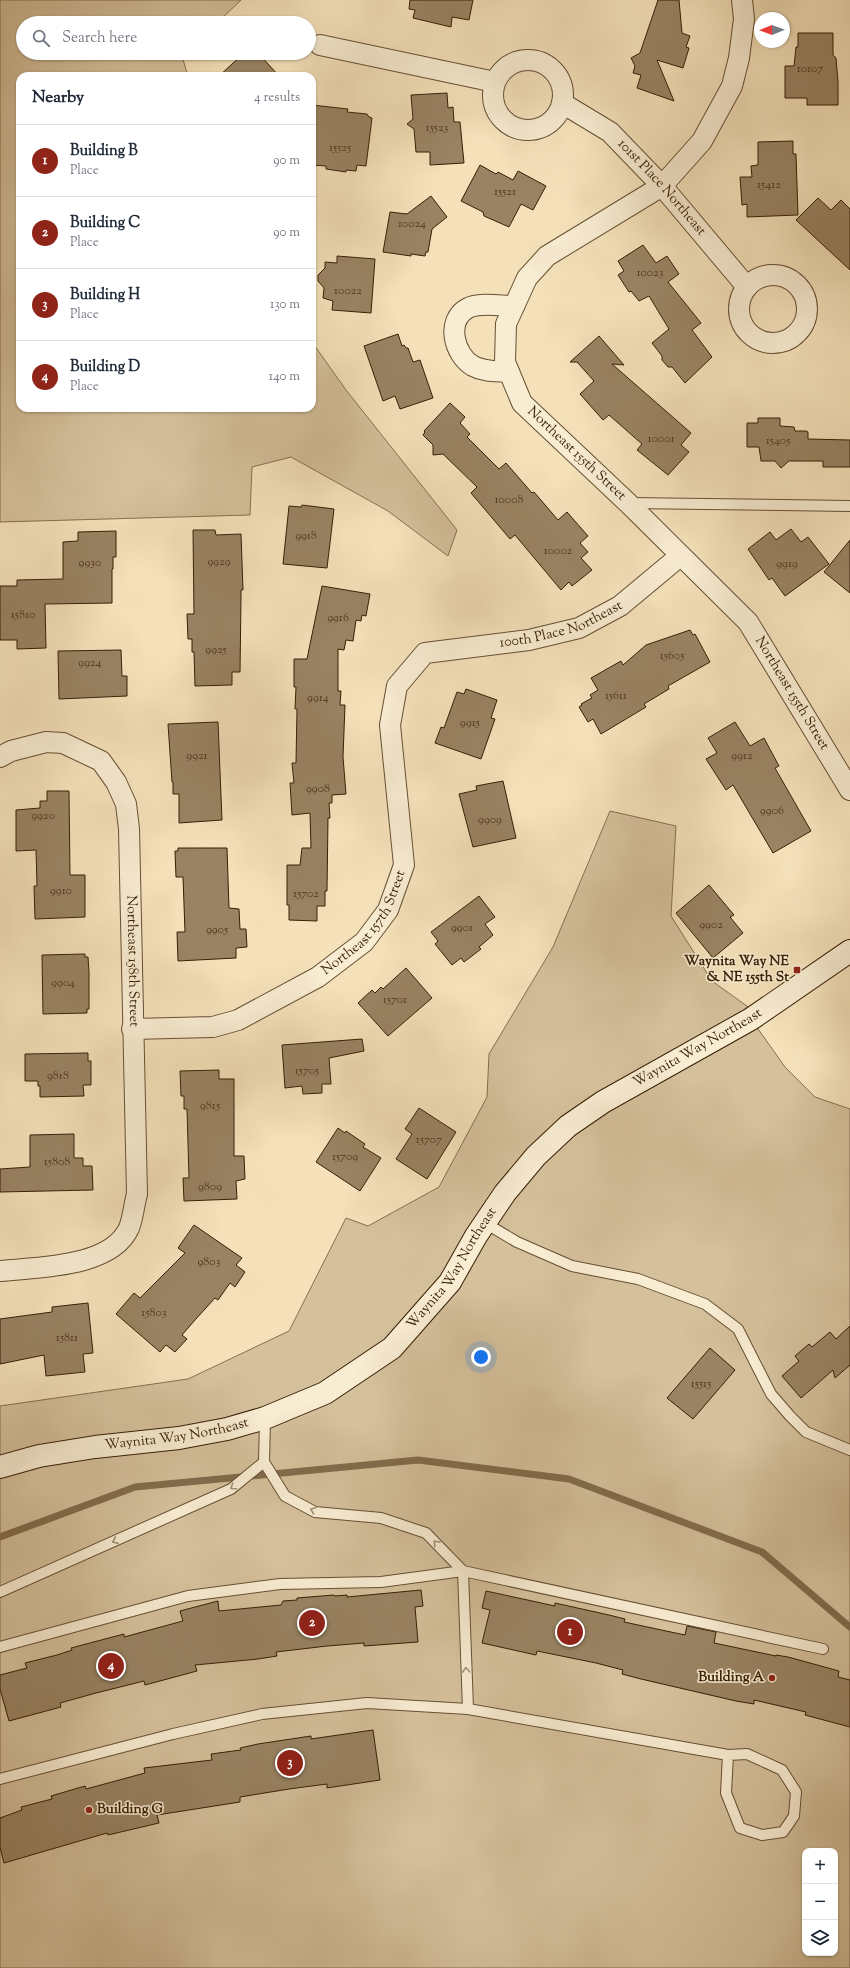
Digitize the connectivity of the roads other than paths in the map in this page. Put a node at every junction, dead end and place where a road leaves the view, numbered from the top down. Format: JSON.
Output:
{"nodes":[{"id":1,"x":742,"y":0,"type":"edge"},
{"id":2,"x":320,"y":45,"type":"dead end"},
{"id":3,"x":495,"y":82,"type":"junction"},
{"id":4,"x":562,"y":102,"type":"junction"},
{"id":5,"x":662,"y":186,"type":"junction"},
{"id":6,"x":747,"y":287,"type":"dead end"},
{"id":7,"x":514,"y":306,"type":"junction"},
{"id":8,"x":509,"y":372,"type":"junction"},
{"id":9,"x":628,"y":503,"type":"junction"},
{"id":10,"x":850,"y":506,"type":"edge"},
{"id":11,"x":680,"y":556,"type":"junction"},
{"id":12,"x":425,"y":653,"type":"joint"},
{"id":13,"x":0,"y":757,"type":"edge"},
{"id":14,"x":850,"y":790,"type":"edge"},
{"id":15,"x":850,"y":951,"type":"edge"},
{"id":16,"x":132,"y":1029,"type":"junction"},
{"id":17,"x":484,"y":1223,"type":"junction"},
{"id":18,"x":0,"y":1271,"type":"edge"},
{"id":19,"x":265,"y":1418,"type":"junction"},
{"id":20,"x":850,"y":1450,"type":"edge"},
{"id":21,"x":264,"y":1462,"type":"junction"},
{"id":22,"x":0,"y":1467,"type":"edge"},
{"id":23,"x":462,"y":1571,"type":"junction"},
{"id":24,"x":0,"y":1592,"type":"edge"},
{"id":25,"x":0,"y":1647,"type":"edge"},
{"id":26,"x":823,"y":1649,"type":"dead end"},
{"id":27,"x":468,"y":1709,"type":"junction"},
{"id":28,"x":728,"y":1755,"type":"junction"},
{"id":29,"x":0,"y":1779,"type":"edge"}],
"edges":[{"from":1,"to":5,"type":"street","name":"Northeast 155th Street"},
{"from":2,"to":3,"type":"street"},
{"from":3,"to":4,"type":"street"},
{"from":3,"to":4,"type":"street"},
{"from":4,"to":5,"type":"street","name":"101st Place Northeast"},
{"from":5,"to":6,"type":"street","name":"101st Place Northeast"},
{"from":5,"to":7,"type":"street","name":"Northeast 155th Street"},
{"from":7,"to":8,"type":"street","name":"Northeast 155th Street"},
{"from":7,"to":8,"type":"street"},
{"from":8,"to":9,"type":"street","name":"Northeast 155th Street"},
{"from":9,"to":10,"type":"lane"},
{"from":9,"to":11,"type":"street","name":"Northeast 155th Street"},
{"from":11,"to":12,"type":"street","name":"100th Place Northeast"},
{"from":11,"to":14,"type":"street","name":"Northeast 155th Street"},
{"from":12,"to":16,"type":"street","name":"Northeast 157th Street"},
{"from":13,"to":16,"type":"street","name":"Northeast 158th Street"},
{"from":15,"to":17,"type":"main road","name":"Waynita Way Northeast"},
{"from":16,"to":18,"type":"street","name":"Northeast 158th Street"},
{"from":17,"to":19,"type":"main road","name":"Waynita Way Northeast"},
{"from":17,"to":20,"type":"lane"},
{"from":19,"to":21,"type":"lane"},
{"from":19,"to":22,"type":"main road","name":"Waynita Way Northeast"},
{"from":23,"to":21,"type":"lane","one_way":true},
{"from":21,"to":24,"type":"lane","one_way":true},
{"from":23,"to":25,"type":"lane"},
{"from":23,"to":26,"type":"lane"},
{"from":27,"to":23,"type":"lane","one_way":true},
{"from":27,"to":28,"type":"lane"},
{"from":27,"to":29,"type":"lane"},
{"from":28,"to":28,"type":"lane"}]}
